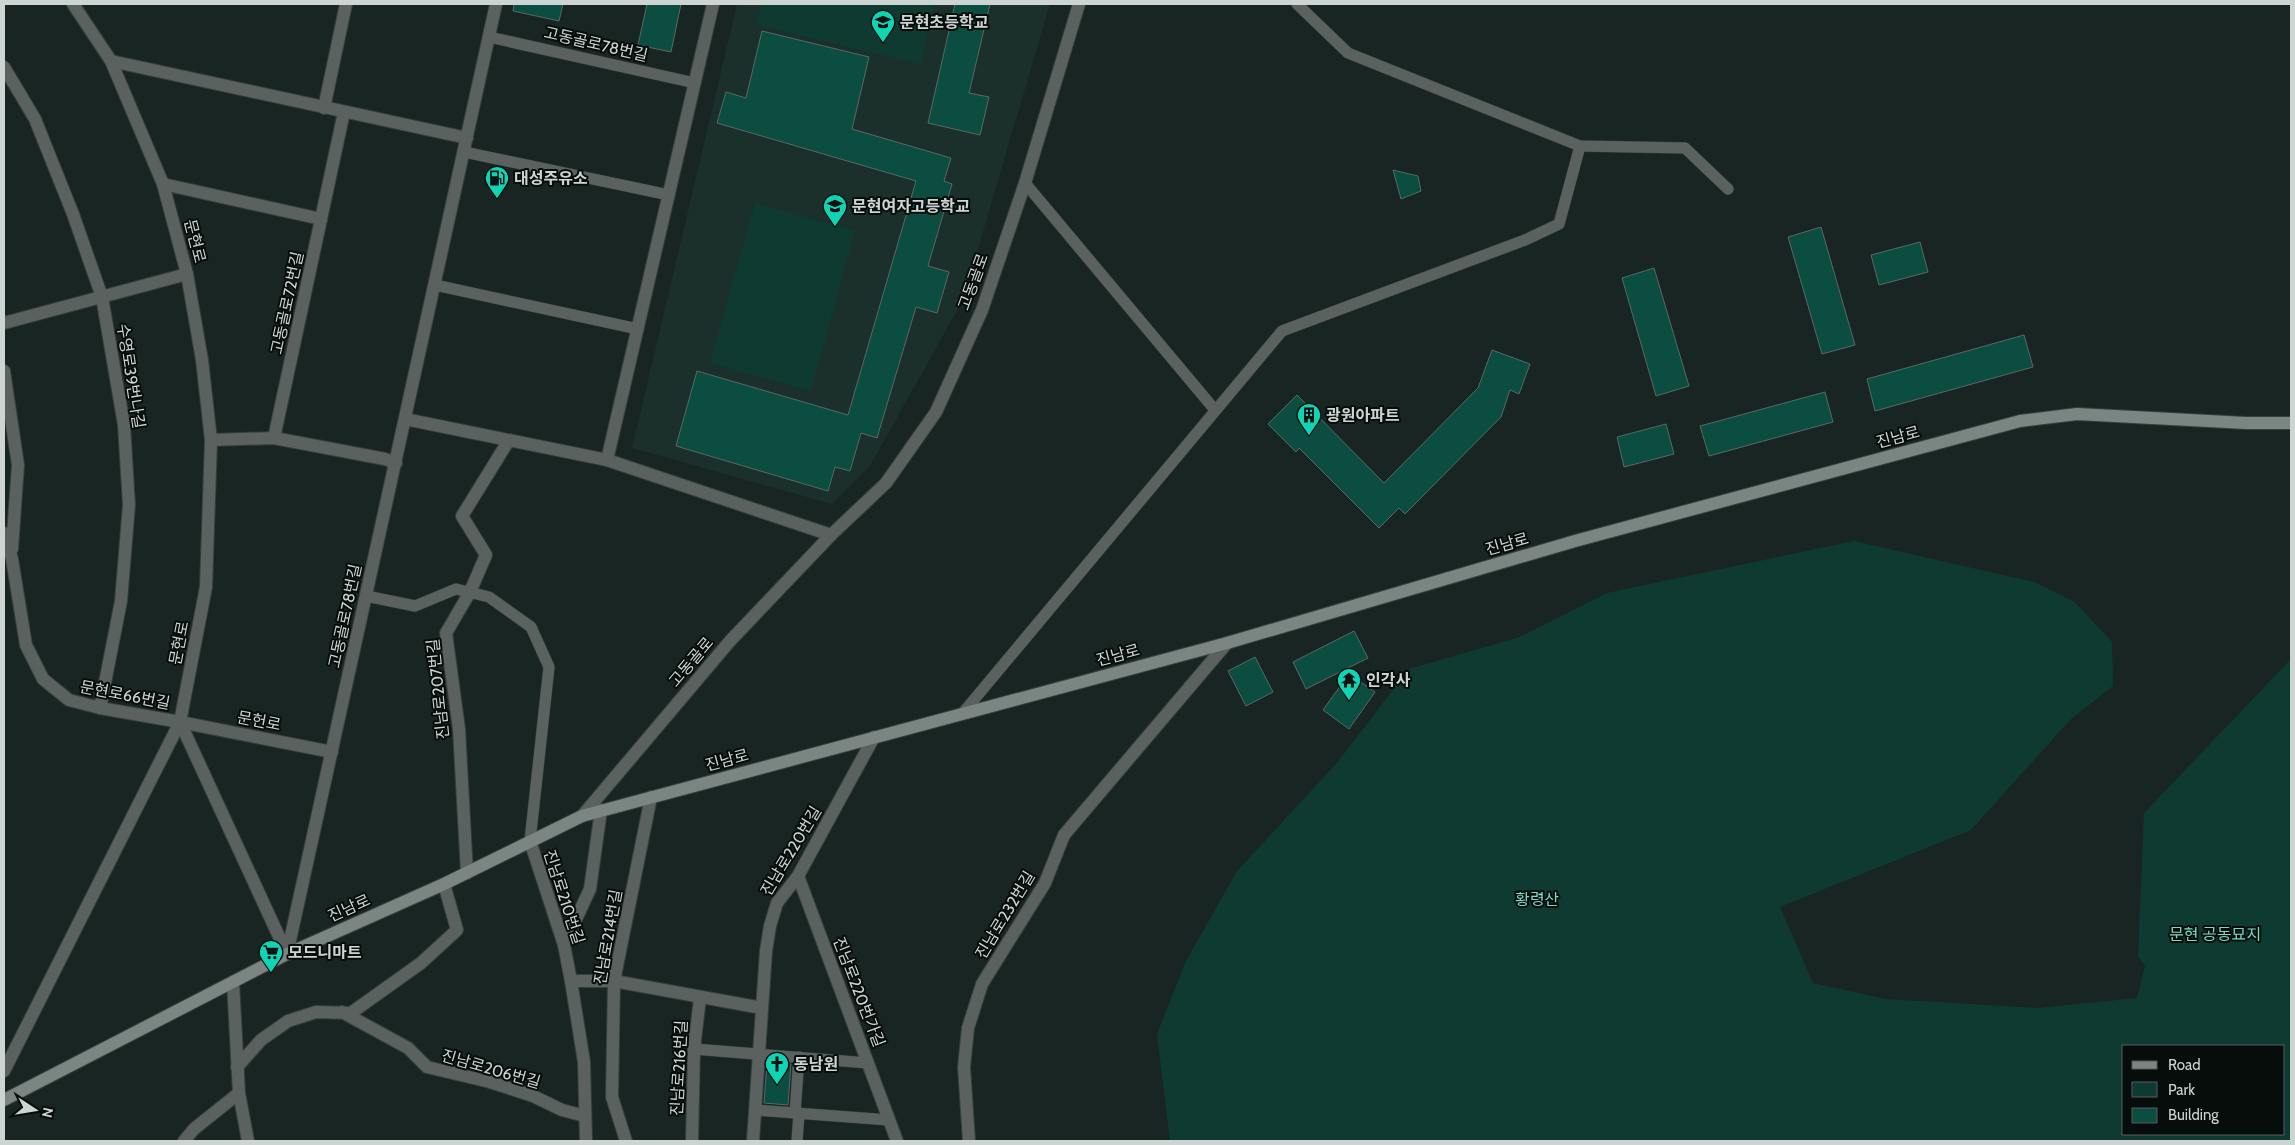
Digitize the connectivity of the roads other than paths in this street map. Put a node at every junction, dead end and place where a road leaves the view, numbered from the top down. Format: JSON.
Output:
{"nodes":[{"id":1,"x":73,"y":4,"type":"edge"},
{"id":2,"x":346,"y":4,"type":"edge"},
{"id":3,"x":496,"y":4,"type":"edge"},
{"id":4,"x":713,"y":4,"type":"edge"},
{"id":5,"x":1079,"y":4,"type":"edge"},
{"id":6,"x":1297,"y":4,"type":"edge"},
{"id":7,"x":489,"y":37,"type":"junction"},
{"id":8,"x":111,"y":61,"type":"junction"},
{"id":9,"x":4,"y":67,"type":"edge"},
{"id":10,"x":695,"y":83,"type":"junction"},
{"id":11,"x":324,"y":108,"type":"junction"},
{"id":12,"x":344,"y":112,"type":"junction"},
{"id":13,"x":467,"y":138,"type":"junction"},
{"id":14,"x":1580,"y":146,"type":"junction"},
{"id":15,"x":464,"y":152,"type":"junction"},
{"id":16,"x":1025,"y":183,"type":"junction"},
{"id":17,"x":163,"y":184,"type":"junction"},
{"id":18,"x":1728,"y":189,"type":"dead end"},
{"id":19,"x":669,"y":195,"type":"junction"},
{"id":20,"x":321,"y":219,"type":"junction"},
{"id":21,"x":187,"y":274,"type":"junction"},
{"id":22,"x":435,"y":285,"type":"junction"},
{"id":23,"x":102,"y":296,"type":"junction"},
{"id":24,"x":4,"y":323,"type":"edge"},
{"id":25,"x":638,"y":329,"type":"junction"},
{"id":26,"x":4,"y":371,"type":"edge"},
{"id":27,"x":1215,"y":410,"type":"junction"},
{"id":28,"x":405,"y":419,"type":"junction"},
{"id":29,"x":2291,"y":423,"type":"edge"},
{"id":30,"x":274,"y":438,"type":"junction"},
{"id":31,"x":211,"y":440,"type":"junction"},
{"id":32,"x":508,"y":440,"type":"junction"},
{"id":33,"x":607,"y":460,"type":"junction"},
{"id":34,"x":396,"y":463,"type":"junction"},
{"id":35,"x":4,"y":533,"type":"edge"},
{"id":36,"x":831,"y":535,"type":"junction"},
{"id":37,"x":12,"y":559,"type":"junction"},
{"id":38,"x":470,"y":592,"type":"junction"},
{"id":39,"x":366,"y":596,"type":"junction"},
{"id":40,"x":1227,"y":642,"type":"junction"},
{"id":41,"x":100,"y":708,"type":"junction"},
{"id":42,"x":962,"y":714,"type":"junction"},
{"id":43,"x":180,"y":722,"type":"junction"},
{"id":44,"x":874,"y":737,"type":"junction"},
{"id":45,"x":332,"y":752,"type":"junction"},
{"id":46,"x":651,"y":797,"type":"junction"},
{"id":47,"x":601,"y":810,"type":"junction"},
{"id":48,"x":582,"y":816,"type":"junction"},
{"id":49,"x":530,"y":841,"type":"junction"},
{"id":50,"x":467,"y":872,"type":"junction"},
{"id":51,"x":798,"y":876,"type":"junction"},
{"id":52,"x":444,"y":884,"type":"junction"},
{"id":53,"x":564,"y":945,"type":"junction"},
{"id":54,"x":287,"y":954,"type":"junction"},
{"id":55,"x":571,"y":981,"type":"junction"},
{"id":56,"x":233,"y":982,"type":"junction"},
{"id":57,"x":614,"y":982,"type":"junction"},
{"id":58,"x":700,"y":998,"type":"junction"},
{"id":59,"x":762,"y":1008,"type":"junction"},
{"id":60,"x":342,"y":1012,"type":"junction"},
{"id":61,"x":694,"y":1049,"type":"junction"},
{"id":62,"x":759,"y":1054,"type":"junction"},
{"id":63,"x":799,"y":1057,"type":"junction"},
{"id":64,"x":868,"y":1063,"type":"junction"},
{"id":65,"x":237,"y":1067,"type":"junction"},
{"id":66,"x":4,"y":1071,"type":"edge"},
{"id":67,"x":239,"y":1093,"type":"junction"},
{"id":68,"x":4,"y":1100,"type":"edge"},
{"id":69,"x":755,"y":1110,"type":"junction"},
{"id":70,"x":797,"y":1113,"type":"junction"},
{"id":71,"x":585,"y":1116,"type":"junction"},
{"id":72,"x":890,"y":1120,"type":"junction"},
{"id":73,"x":247,"y":1140,"type":"edge"},
{"id":74,"x":184,"y":1141,"type":"edge"},
{"id":75,"x":586,"y":1141,"type":"edge"},
{"id":76,"x":626,"y":1141,"type":"edge"},
{"id":77,"x":692,"y":1141,"type":"edge"},
{"id":78,"x":753,"y":1141,"type":"edge"},
{"id":79,"x":796,"y":1141,"type":"edge"},
{"id":80,"x":898,"y":1141,"type":"edge"},
{"id":81,"x":969,"y":1141,"type":"edge"}],
"edges":[{"from":1,"to":8,"type":"street","name":"문현로"},
{"from":2,"to":11,"type":"street"},
{"from":3,"to":7,"type":"street","name":"고동골로78번길"},
{"from":4,"to":10,"type":"street"},
{"from":5,"to":16,"type":"street","name":"고동골로"},
{"from":6,"to":14,"type":"lane"},
{"from":7,"to":10,"type":"lane","name":"고동골로78번길"},
{"from":7,"to":13,"type":"street","name":"고동골로78번길"},
{"from":8,"to":11,"type":"street"},
{"from":8,"to":17,"type":"street","name":"문현로"},
{"from":9,"to":23,"type":"street","name":"수영로39번나길"},
{"from":10,"to":19,"type":"street"},
{"from":11,"to":12,"type":"street"},
{"from":12,"to":13,"type":"street"},
{"from":12,"to":20,"type":"street","name":"고동골로72번길"},
{"from":13,"to":15,"type":"street","name":"고동골로78번길"},
{"from":14,"to":18,"type":"lane"},
{"from":14,"to":27,"type":"lane"},
{"from":15,"to":19,"type":"lane"},
{"from":15,"to":22,"type":"street","name":"고동골로78번길"},
{"from":16,"to":27,"type":"lane"},
{"from":16,"to":36,"type":"street","name":"고동골로"},
{"from":17,"to":20,"type":"street"},
{"from":17,"to":21,"type":"street","name":"문현로"},
{"from":19,"to":25,"type":"street"},
{"from":20,"to":30,"type":"street","name":"고동골로72번길"},
{"from":21,"to":23,"type":"street"},
{"from":21,"to":31,"type":"street","name":"문현로"},
{"from":22,"to":25,"type":"lane"},
{"from":22,"to":28,"type":"street","name":"고동골로78번길"},
{"from":23,"to":24,"type":"street"},
{"from":23,"to":41,"type":"street","name":"수영로39번나길"},
{"from":25,"to":33,"type":"street"},
{"from":26,"to":37,"type":"street"},
{"from":27,"to":42,"type":"lane"},
{"from":28,"to":32,"type":"street"},
{"from":28,"to":34,"type":"street","name":"고동골로78번길"},
{"from":29,"to":40,"type":"main road","name":"진남로"},
{"from":30,"to":31,"type":"street"},
{"from":30,"to":34,"type":"street"},
{"from":31,"to":43,"type":"street","name":"문현로"},
{"from":32,"to":33,"type":"street"},
{"from":32,"to":38,"type":"street","name":"진남로207번길"},
{"from":33,"to":36,"type":"street"},
{"from":34,"to":39,"type":"street","name":"고동골로78번길"},
{"from":35,"to":37,"type":"street","name":"문현로66번길"},
{"from":36,"to":48,"type":"street","name":"고동골로"},
{"from":37,"to":41,"type":"street","name":"문현로66번길"},
{"from":38,"to":39,"type":"lane"},
{"from":38,"to":49,"type":"lane"},
{"from":38,"to":50,"type":"street","name":"진남로207번길"},
{"from":39,"to":45,"type":"street","name":"고동골로78번길"},
{"from":40,"to":42,"type":"main road","name":"진남로"},
{"from":40,"to":81,"type":"street","name":"진남로232번길"},
{"from":41,"to":43,"type":"street","name":"문현로66번길"},
{"from":42,"to":44,"type":"main road","name":"진남로"},
{"from":43,"to":45,"type":"street","name":"문헌로"},
{"from":43,"to":54,"type":"street"},
{"from":43,"to":66,"type":"street","name":"문현로"},
{"from":44,"to":46,"type":"main road","name":"진남로"},
{"from":44,"to":51,"type":"street","name":"진남로220번길"},
{"from":45,"to":54,"type":"street","name":"고동골로78번길"},
{"from":46,"to":47,"type":"main road","name":"진남로"},
{"from":46,"to":57,"type":"street","name":"진남로214번길"},
{"from":47,"to":48,"type":"main road","name":"진남로"},
{"from":47,"to":53,"type":"street"},
{"from":48,"to":49,"type":"main road","name":"진남로"},
{"from":49,"to":50,"type":"main road","name":"진남로"},
{"from":49,"to":53,"type":"street","name":"진남로210번길"},
{"from":50,"to":52,"type":"main road","name":"진남로"},
{"from":51,"to":59,"type":"street","name":"진남로220번길"},
{"from":51,"to":64,"type":"street","name":"진남로220번가길"},
{"from":52,"to":54,"type":"main road","name":"진남로"},
{"from":52,"to":60,"type":"street","name":"진남로206번길"},
{"from":53,"to":55,"type":"street","name":"진남로210번길"},
{"from":54,"to":56,"type":"main road","name":"진남로"},
{"from":55,"to":57,"type":"street"},
{"from":55,"to":71,"type":"street","name":"진남로210번길"},
{"from":56,"to":65,"type":"street"},
{"from":56,"to":68,"type":"main road","name":"진남로"},
{"from":57,"to":58,"type":"street"},
{"from":57,"to":76,"type":"street","name":"진남로214번길"},
{"from":58,"to":59,"type":"street"},
{"from":58,"to":61,"type":"street","name":"진남로216번길"},
{"from":59,"to":62,"type":"street","name":"진남로220번길"},
{"from":60,"to":65,"type":"street","name":"진남로206번길"},
{"from":60,"to":71,"type":"street","name":"진남로206번길"},
{"from":61,"to":62,"type":"lane"},
{"from":61,"to":77,"type":"street","name":"진남로216번길"},
{"from":62,"to":63,"type":"lane"},
{"from":62,"to":69,"type":"street","name":"진남로220번길"},
{"from":63,"to":64,"type":"lane"},
{"from":63,"to":70,"type":"lane"},
{"from":64,"to":72,"type":"street","name":"진남로220번가길"},
{"from":65,"to":67,"type":"street"},
{"from":67,"to":73,"type":"street"},
{"from":67,"to":74,"type":"street"},
{"from":69,"to":70,"type":"lane"},
{"from":69,"to":78,"type":"street","name":"진남로220번길"},
{"from":70,"to":72,"type":"lane"},
{"from":70,"to":79,"type":"lane"},
{"from":71,"to":75,"type":"street","name":"진남로210번길"},
{"from":72,"to":80,"type":"street","name":"진남로220번가길"}]}
